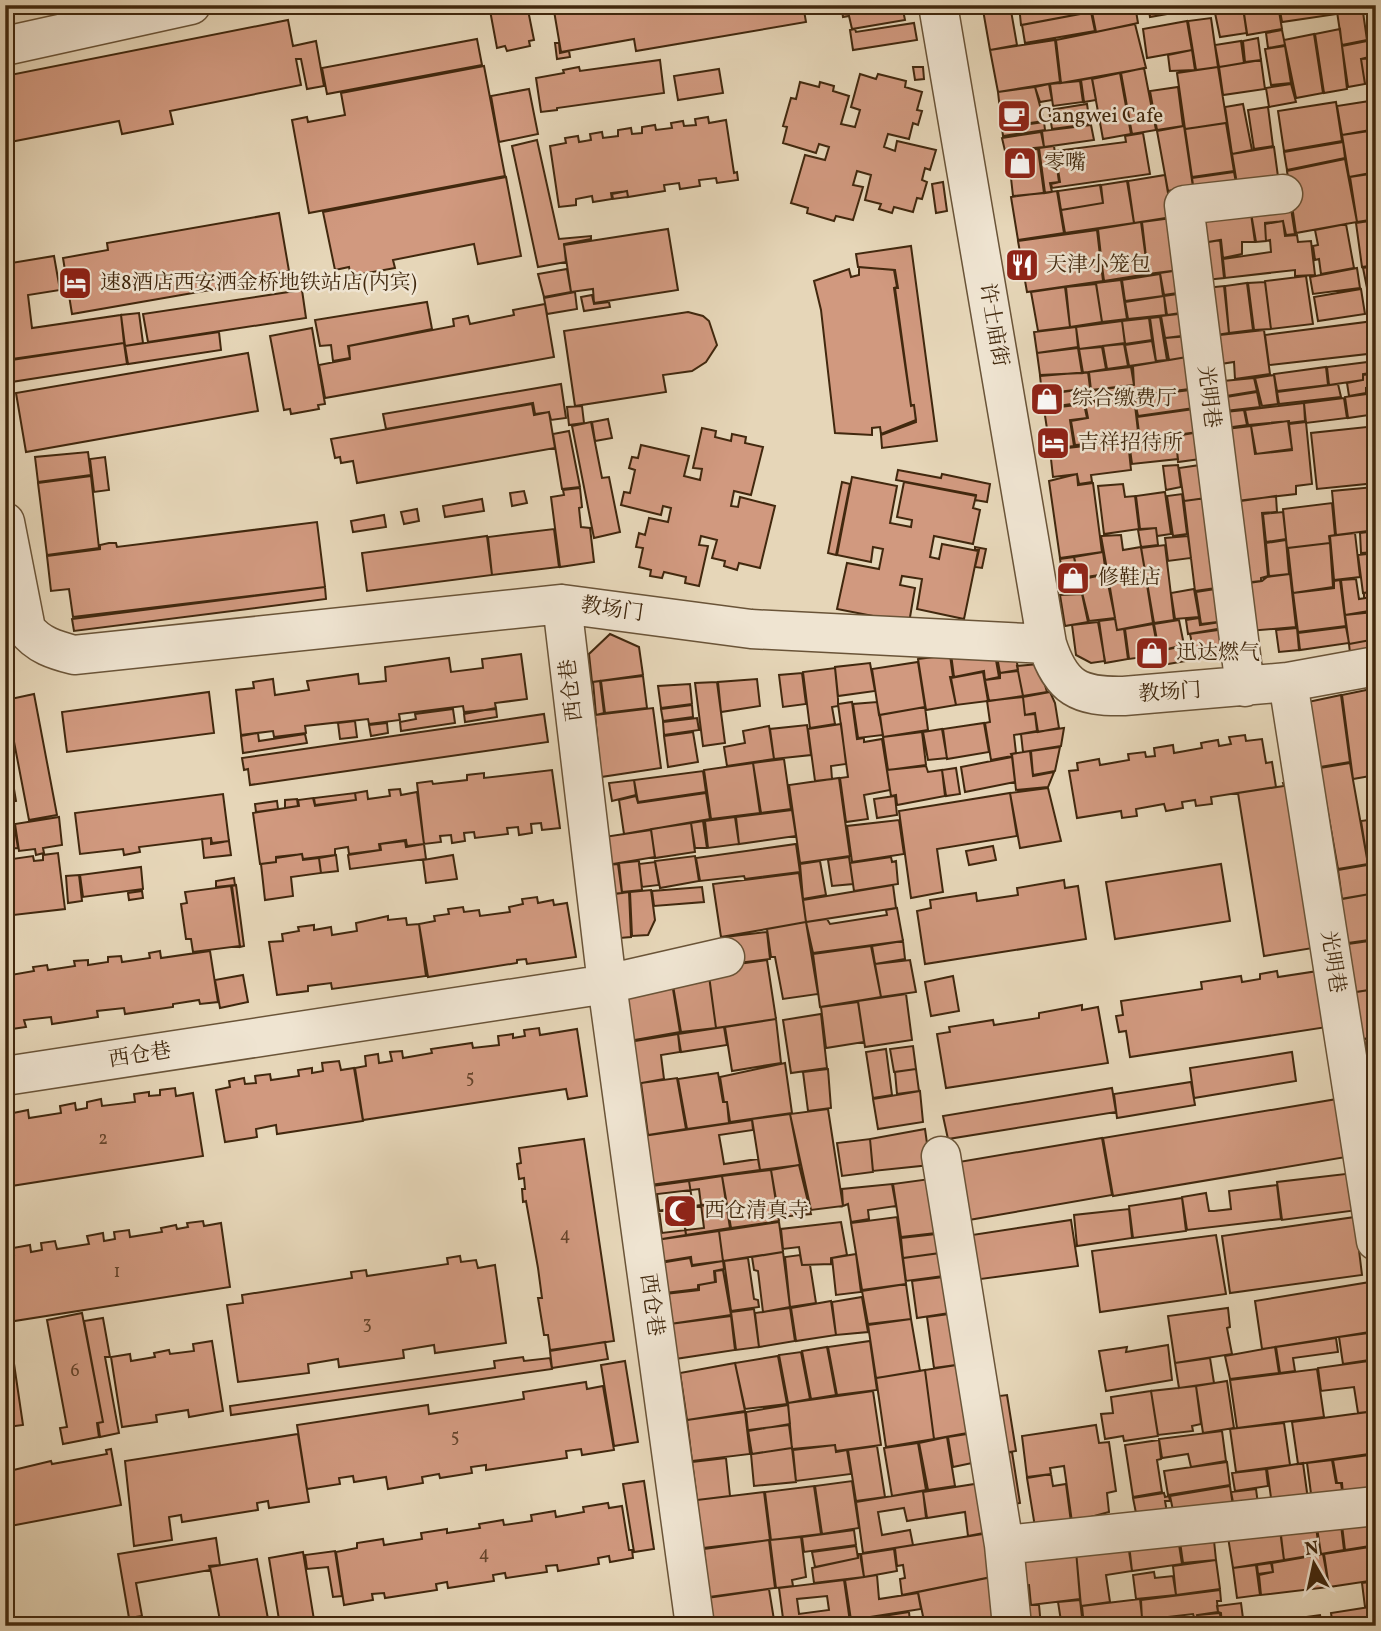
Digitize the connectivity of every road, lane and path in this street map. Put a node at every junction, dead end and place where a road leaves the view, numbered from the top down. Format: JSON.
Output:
{"nodes":[{"id":1,"x":191,"y":5,"type":"edge"},
{"id":2,"x":939,"y":5,"type":"edge"},
{"id":3,"x":5,"y":46,"type":"edge"},
{"id":4,"x":1283,"y":194,"type":"dead end"},
{"id":5,"x":5,"y":522,"type":"edge"},
{"id":6,"x":562,"y":604,"type":"junction"},
{"id":7,"x":1047,"y":644,"type":"junction"},
{"id":8,"x":1376,"y":666,"type":"edge"},
{"id":9,"x":1288,"y":682,"type":"junction"},
{"id":10,"x":1245,"y":687,"type":"junction"},
{"id":11,"x":725,"y":957,"type":"dead end"},
{"id":12,"x":607,"y":984,"type":"junction"},
{"id":13,"x":5,"y":1076,"type":"edge"},
{"id":14,"x":941,"y":1156,"type":"dead end"},
{"id":15,"x":1376,"y":1241,"type":"edge"},
{"id":16,"x":1376,"y":1506,"type":"edge"},
{"id":17,"x":1004,"y":1545,"type":"junction"},
{"id":18,"x":695,"y":1626,"type":"edge"},
{"id":19,"x":1012,"y":1626,"type":"edge"}],
"edges":[{"from":1,"to":3,"type":"street"},
{"from":2,"to":7,"type":"street","name":"许士庙街"},
{"from":4,"to":10,"type":"street","name":"光明巷"},
{"from":5,"to":6,"type":"street","name":"教场门"},
{"from":6,"to":7,"type":"street","name":"教场门"},
{"from":6,"to":12,"type":"street","name":"西仓巷"},
{"from":7,"to":10,"type":"street","name":"教场门"},
{"from":8,"to":9,"type":"street","name":"教场门"},
{"from":9,"to":10,"type":"street","name":"教场门"},
{"from":9,"to":15,"type":"street","name":"光明巷"},
{"from":11,"to":12,"type":"street"},
{"from":12,"to":13,"type":"street","name":"西仓巷"},
{"from":12,"to":18,"type":"street","name":"西仓巷"},
{"from":14,"to":17,"type":"street"},
{"from":16,"to":17,"type":"street"},
{"from":17,"to":19,"type":"street"}]}
